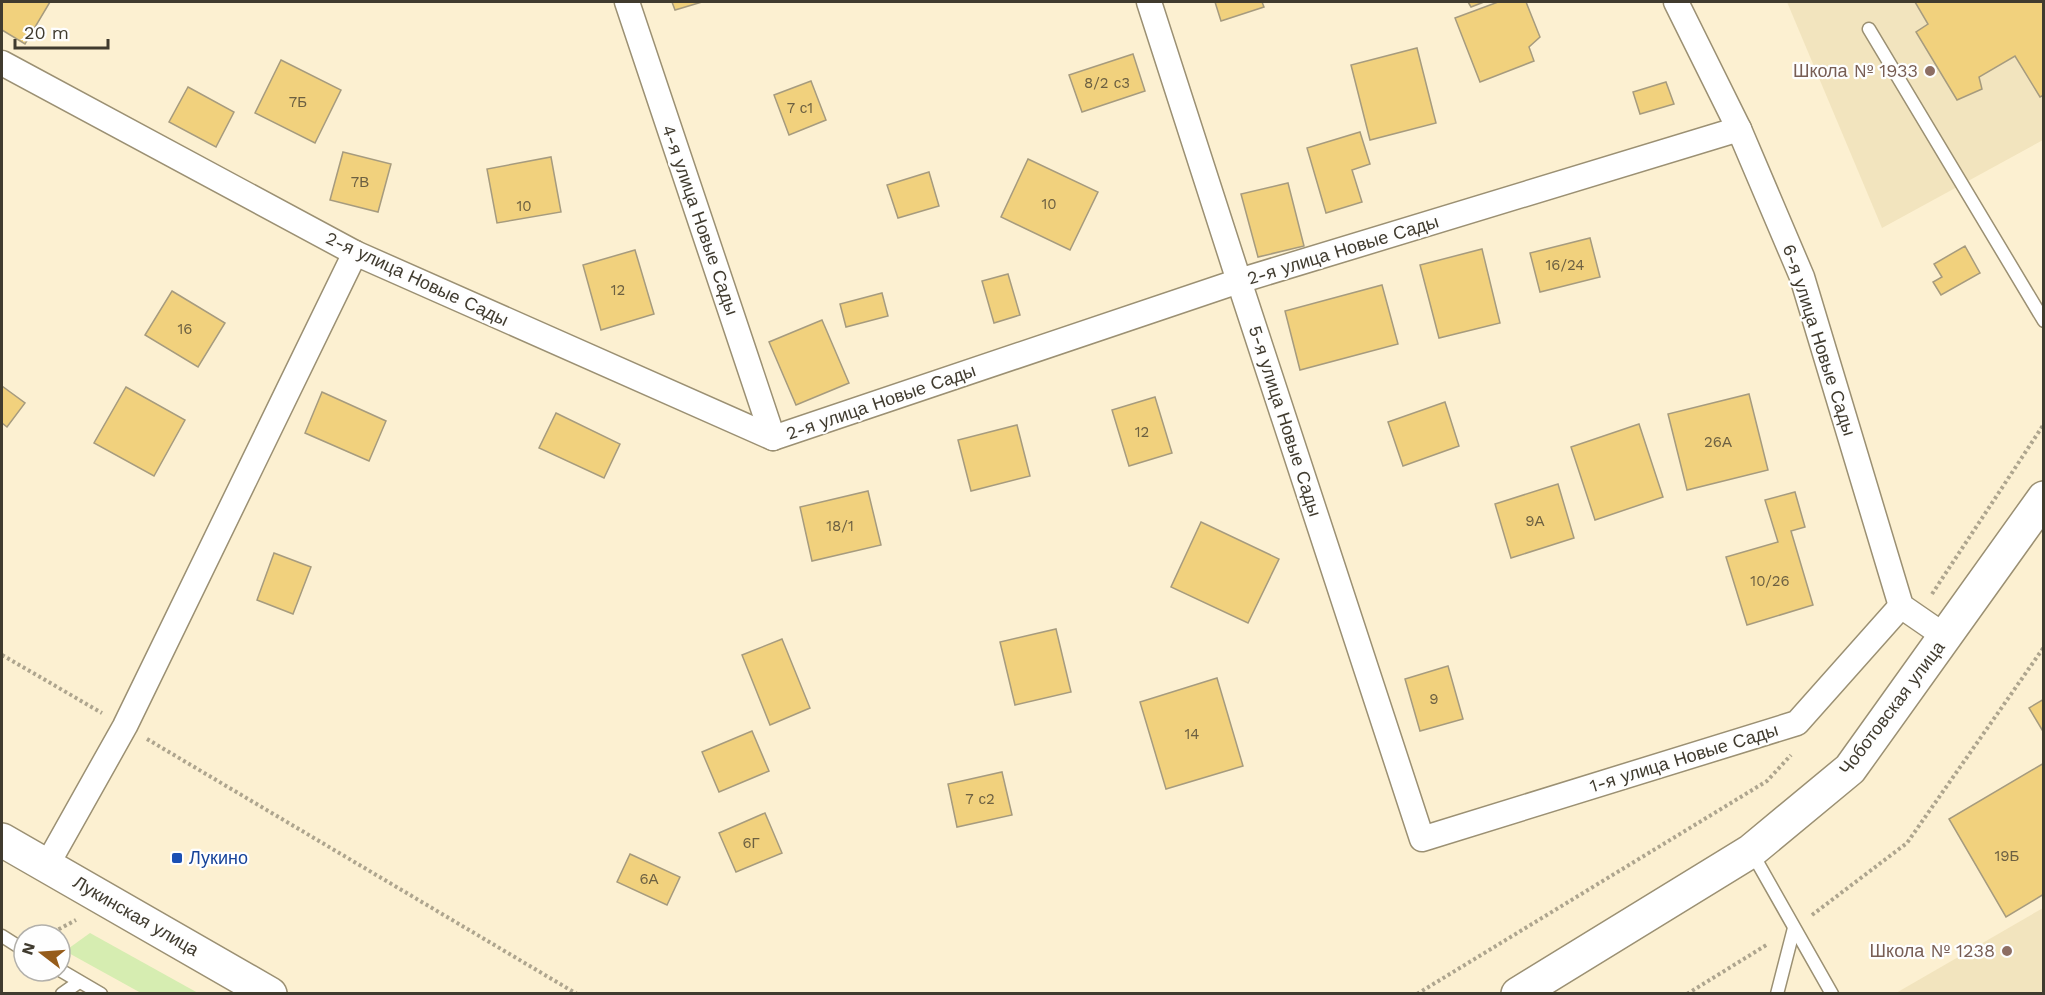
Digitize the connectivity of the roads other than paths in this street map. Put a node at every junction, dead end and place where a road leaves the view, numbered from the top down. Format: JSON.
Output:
{"nodes":[{"id":1,"x":627,"y":2,"type":"edge"},
{"id":2,"x":1149,"y":2,"type":"edge"},
{"id":3,"x":1676,"y":2,"type":"edge"},
{"id":4,"x":1869,"y":29,"type":"dead end"},
{"id":5,"x":2,"y":63,"type":"edge"},
{"id":6,"x":1739,"y":129,"type":"junction"},
{"id":7,"x":355,"y":253,"type":"junction"},
{"id":8,"x":1239,"y":281,"type":"junction"},
{"id":9,"x":2043,"y":321,"type":"edge"},
{"id":10,"x":773,"y":438,"type":"junction"},
{"id":11,"x":2043,"y":498,"type":"edge"},
{"id":12,"x":1901,"y":606,"type":"junction"},
{"id":13,"x":1946,"y":637,"type":"junction"},
{"id":14,"x":1422,"y":839,"type":"joint"},
{"id":15,"x":2,"y":840,"type":"edge"},
{"id":16,"x":1751,"y":851,"type":"junction"},
{"id":17,"x":46,"y":865,"type":"junction"},
{"id":18,"x":1794,"y":928,"type":"junction"},
{"id":19,"x":72,"y":978,"type":"edge"},
{"id":20,"x":79,"y":982,"type":"junction"},
{"id":21,"x":62,"y":993,"type":"edge"},
{"id":22,"x":102,"y":993,"type":"edge"},
{"id":23,"x":270,"y":993,"type":"edge"},
{"id":24,"x":1518,"y":993,"type":"edge"},
{"id":25,"x":1777,"y":993,"type":"edge"},
{"id":26,"x":1832,"y":993,"type":"edge"}],
"edges":[{"from":1,"to":10,"type":"street","name":"4-я улица Новые Сады"},
{"from":2,"to":8,"type":"street","name":"5-я улица Новые Сады"},
{"from":3,"to":6,"type":"street","name":"6-я улица Новые Сады"},
{"from":4,"to":9,"type":"lane"},
{"from":5,"to":7,"type":"street","name":"2-я улица Новые Сады"},
{"from":6,"to":8,"type":"street","name":"2-я улица Новые Сады"},
{"from":6,"to":12,"type":"street","name":"6-я улица Новые Сады"},
{"from":7,"to":10,"type":"street","name":"2-я улица Новые Сады"},
{"from":7,"to":17,"type":"street"},
{"from":8,"to":10,"type":"street","name":"2-я улица Новые Сады"},
{"from":8,"to":14,"type":"street","name":"5-я улица Новые Сады"},
{"from":11,"to":13,"type":"main road","name":"Чоботовская улица"},
{"from":12,"to":13,"type":"street"},
{"from":12,"to":14,"type":"street","name":"1-я улица Новые Сады"},
{"from":13,"to":16,"type":"main road","name":"Чоботовская улица"},
{"from":15,"to":17,"type":"main road","name":"Лукинская улица"},
{"from":16,"to":18,"type":"lane"},
{"from":16,"to":24,"type":"main road","name":"Чоботовская улица"},
{"from":17,"to":23,"type":"main road","name":"Лукинская улица"},
{"from":18,"to":25,"type":"lane"},
{"from":18,"to":26,"type":"lane"},
{"from":19,"to":20,"type":"lane"},
{"from":20,"to":21,"type":"lane"},
{"from":20,"to":22,"type":"lane"}]}
